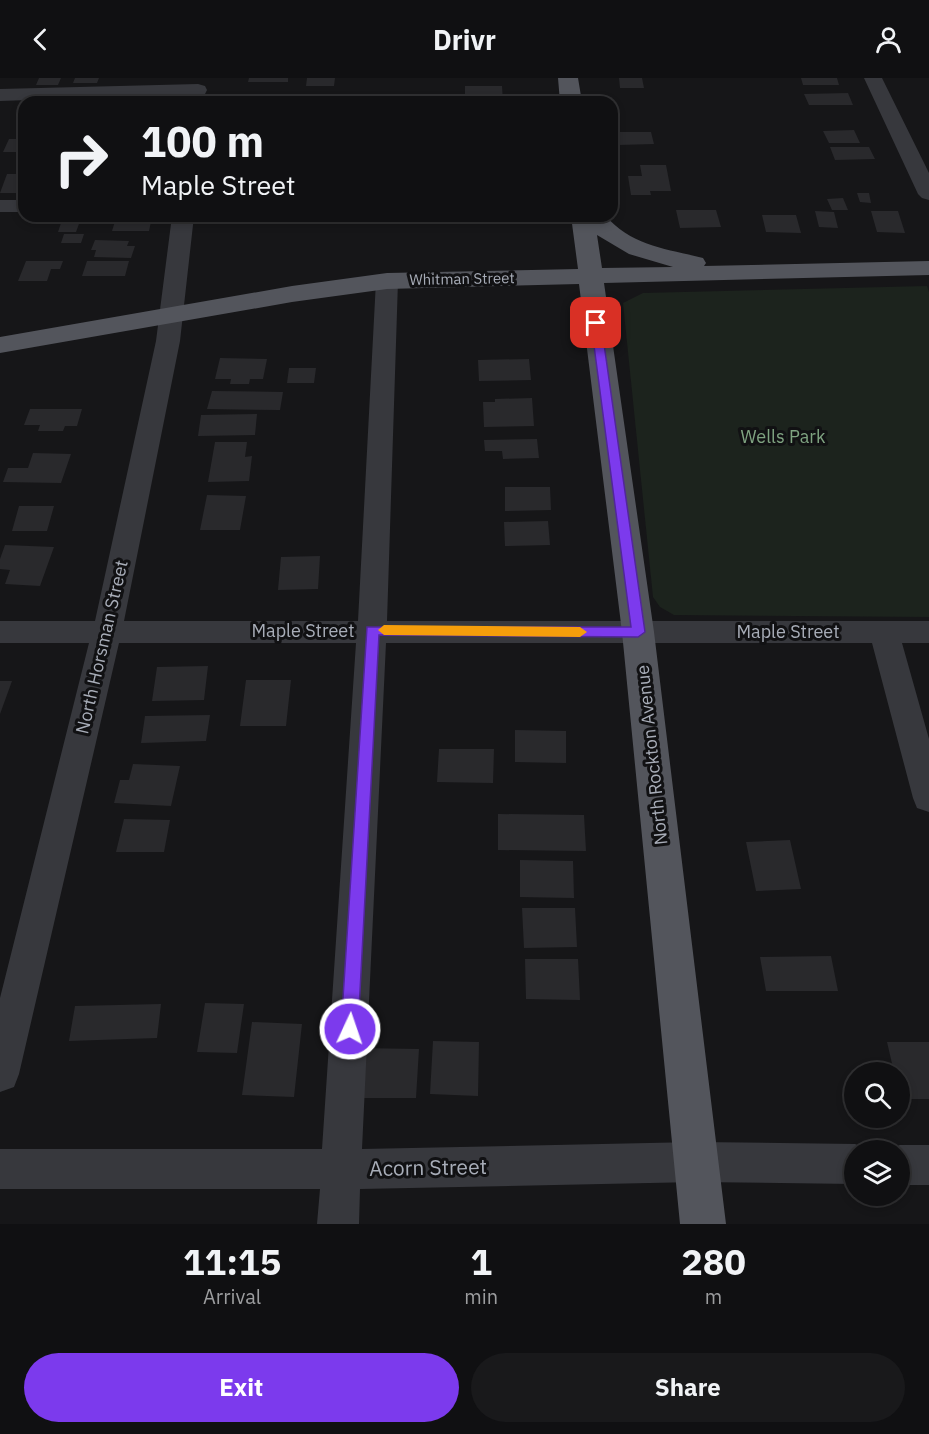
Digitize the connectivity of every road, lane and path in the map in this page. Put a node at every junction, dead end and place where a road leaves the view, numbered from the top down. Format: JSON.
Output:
{"nodes":[{"id":1,"x":568,"y":78,"type":"edge"},
{"id":2,"x":873,"y":78,"type":"edge"},
{"id":3,"x":198,"y":90,"type":"edge"},
{"id":4,"x":0,"y":95,"type":"edge"},
{"id":5,"x":570,"y":96,"type":"edge"},
{"id":6,"x":929,"y":194,"type":"edge"},
{"id":7,"x":0,"y":206,"type":"edge"},
{"id":8,"x":18,"y":206,"type":"edge"},
{"id":9,"x":182,"y":222,"type":"edge"},
{"id":10,"x":584,"y":222,"type":"edge"},
{"id":11,"x":598,"y":222,"type":"edge"},
{"id":12,"x":929,"y":267,"type":"edge"},
{"id":13,"x":752,"y":272,"type":"junction"},
{"id":14,"x":590,"y":277,"type":"junction"},
{"id":15,"x":387,"y":281,"type":"junction"},
{"id":16,"x":171,"y":317,"type":"junction"},
{"id":17,"x":0,"y":345,"type":"edge"},
{"id":18,"x":372,"y":630,"type":"junction"},
{"id":19,"x":0,"y":632,"type":"edge"},
{"id":20,"x":107,"y":632,"type":"junction"},
{"id":21,"x":638,"y":632,"type":"junction"},
{"id":22,"x":884,"y":632,"type":"junction"},
{"id":23,"x":929,"y":632,"type":"edge"},
{"id":24,"x":929,"y":798,"type":"edge"},
{"id":25,"x":0,"y":1074,"type":"edge"},
{"id":26,"x":696,"y":1162,"type":"junction"},
{"id":27,"x":844,"y":1164,"type":"edge"},
{"id":28,"x":910,"y":1165,"type":"edge"},
{"id":29,"x":929,"y":1165,"type":"edge"},
{"id":30,"x":0,"y":1169,"type":"edge"},
{"id":31,"x":342,"y":1169,"type":"junction"},
{"id":32,"x":338,"y":1224,"type":"edge"},
{"id":33,"x":703,"y":1224,"type":"edge"}],
"edges":[{"from":1,"to":5,"type":"main road"},
{"from":2,"to":6,"type":"street"},
{"from":3,"to":4,"type":"street"},
{"from":7,"to":8,"type":"street"},
{"from":9,"to":16,"type":"street","name":"North Horsman Street"},
{"from":10,"to":14,"type":"main road","name":"North Rockton Avenue"},
{"from":11,"to":13,"type":"main road"},
{"from":12,"to":13,"type":"main road","name":"Whitman Street"},
{"from":13,"to":14,"type":"main road","name":"Whitman Street"},
{"from":14,"to":15,"type":"main road","name":"Whitman Street"},
{"from":14,"to":21,"type":"main road","name":"North Rockton Avenue"},
{"from":15,"to":16,"type":"main road","name":"Whitman Street"},
{"from":15,"to":18,"type":"street"},
{"from":16,"to":17,"type":"main road","name":"Whitman Street"},
{"from":16,"to":20,"type":"street","name":"North Horsman Street"},
{"from":18,"to":20,"type":"street","name":"Maple Street"},
{"from":18,"to":21,"type":"street","name":"Maple Street"},
{"from":18,"to":31,"type":"street"},
{"from":19,"to":20,"type":"street","name":"Maple Street"},
{"from":20,"to":25,"type":"street","name":"North Horsman Street"},
{"from":21,"to":22,"type":"street","name":"Maple Street"},
{"from":21,"to":26,"type":"main road","name":"North Rockton Avenue"},
{"from":22,"to":23,"type":"street","name":"Maple Street"},
{"from":22,"to":24,"type":"street"},
{"from":26,"to":27,"type":"street","name":"Acorn Street"},
{"from":26,"to":31,"type":"street","name":"Acorn Street"},
{"from":26,"to":33,"type":"main road","name":"North Rockton Avenue"},
{"from":28,"to":29,"type":"street"},
{"from":30,"to":31,"type":"street","name":"Acorn Street"},
{"from":31,"to":32,"type":"street"}]}
